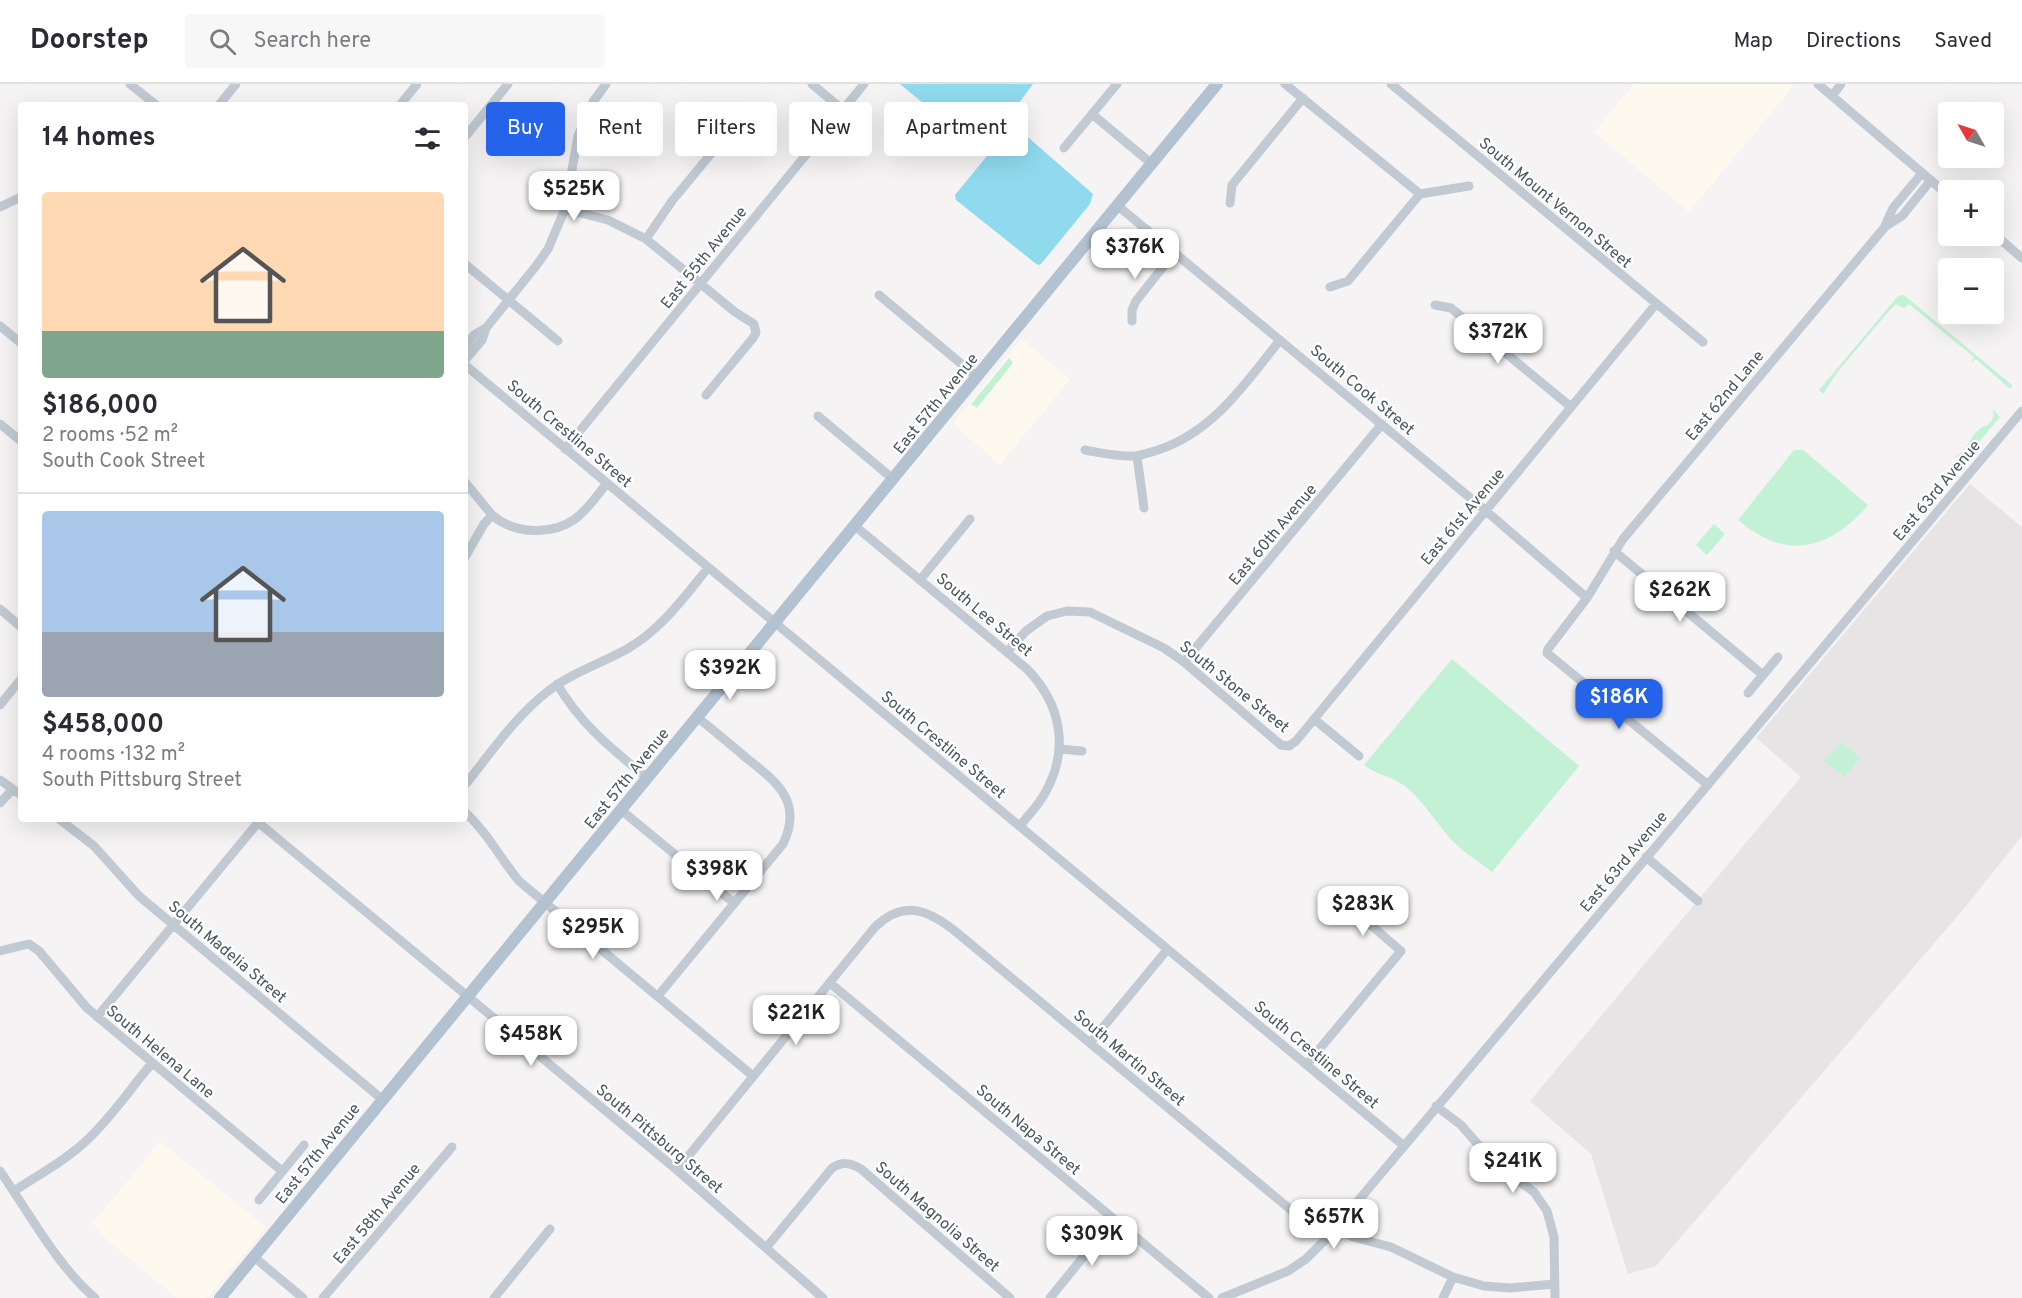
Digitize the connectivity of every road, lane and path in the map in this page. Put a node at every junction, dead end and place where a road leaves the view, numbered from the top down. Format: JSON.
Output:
{"nodes":[{"id":1,"x":130,"y":84,"type":"edge"},
{"id":2,"x":236,"y":84,"type":"edge"},
{"id":3,"x":417,"y":84,"type":"edge"},
{"id":4,"x":508,"y":84,"type":"edge"},
{"id":5,"x":606,"y":84,"type":"edge"},
{"id":6,"x":812,"y":84,"type":"edge"},
{"id":7,"x":864,"y":84,"type":"edge"},
{"id":8,"x":1117,"y":84,"type":"edge"},
{"id":9,"x":1217,"y":84,"type":"edge"},
{"id":10,"x":1285,"y":84,"type":"edge"},
{"id":11,"x":1391,"y":84,"type":"edge"},
{"id":12,"x":1818,"y":84,"type":"edge"},
{"id":13,"x":1841,"y":84,"type":"edge"},
{"id":14,"x":1832,"y":96,"type":"junction"},
{"id":15,"x":1303,"y":98,"type":"junction"},
{"id":16,"x":152,"y":102,"type":"edge"},
{"id":17,"x":221,"y":102,"type":"edge"},
{"id":18,"x":402,"y":102,"type":"edge"},
{"id":19,"x":833,"y":102,"type":"edge"},
{"id":20,"x":849,"y":102,"type":"edge"},
{"id":21,"x":1092,"y":114,"type":"junction"},
{"id":22,"x":468,"y":133,"type":"edge"},
{"id":23,"x":1064,"y":148,"type":"dead end"},
{"id":24,"x":709,"y":156,"type":"edge"},
{"id":25,"x":805,"y":156,"type":"edge"},
{"id":26,"x":1152,"y":164,"type":"junction"},
{"id":27,"x":1922,"y":173,"type":"junction"},
{"id":28,"x":1931,"y":180,"type":"junction"},
{"id":29,"x":1469,"y":186,"type":"dead end"},
{"id":30,"x":1938,"y":186,"type":"edge"},
{"id":31,"x":1420,"y":194,"type":"junction"},
{"id":32,"x":18,"y":198,"type":"edge"},
{"id":33,"x":1230,"y":203,"type":"dead end"},
{"id":34,"x":1118,"y":206,"type":"junction"},
{"id":35,"x":0,"y":207,"type":"edge"},
{"id":36,"x":565,"y":209,"type":"junction"},
{"id":37,"x":1884,"y":228,"type":"junction"},
{"id":38,"x":646,"y":239,"type":"junction"},
{"id":39,"x":2004,"y":241,"type":"edge"},
{"id":40,"x":2020,"y":252,"type":"edge"},
{"id":41,"x":1174,"y":253,"type":"junction"},
{"id":42,"x":468,"y":266,"type":"edge"},
{"id":43,"x":701,"y":284,"type":"junction"},
{"id":44,"x":1330,"y":287,"type":"dead end"},
{"id":45,"x":879,"y":296,"type":"dead end"},
{"id":46,"x":509,"y":300,"type":"junction"},
{"id":47,"x":1656,"y":304,"type":"junction"},
{"id":48,"x":1435,"y":305,"type":"dead end"},
{"id":49,"x":1132,"y":321,"type":"dead end"},
{"id":50,"x":0,"y":326,"type":"edge"},
{"id":51,"x":486,"y":328,"type":"junction"},
{"id":52,"x":1280,"y":340,"type":"junction"},
{"id":53,"x":18,"y":341,"type":"edge"},
{"id":54,"x":468,"y":341,"type":"edge"},
{"id":55,"x":558,"y":341,"type":"dead end"},
{"id":56,"x":1703,"y":342,"type":"dead end"},
{"id":57,"x":468,"y":356,"type":"edge"},
{"id":58,"x":468,"y":368,"type":"edge"},
{"id":59,"x":977,"y":377,"type":"junction"},
{"id":60,"x":706,"y":395,"type":"dead end"},
{"id":61,"x":1571,"y":407,"type":"junction"},
{"id":62,"x":2022,"y":411,"type":"edge"},
{"id":63,"x":818,"y":416,"type":"dead end"},
{"id":64,"x":0,"y":424,"type":"edge"},
{"id":65,"x":1382,"y":424,"type":"junction"},
{"id":66,"x":18,"y":439,"type":"edge"},
{"id":67,"x":565,"y":449,"type":"junction"},
{"id":68,"x":1085,"y":450,"type":"dead end"},
{"id":69,"x":1137,"y":456,"type":"junction"},
{"id":70,"x":893,"y":478,"type":"junction"},
{"id":71,"x":606,"y":484,"type":"junction"},
{"id":72,"x":468,"y":486,"type":"edge"},
{"id":73,"x":1144,"y":508,"type":"dead end"},
{"id":74,"x":1486,"y":511,"type":"junction"},
{"id":75,"x":492,"y":515,"type":"junction"},
{"id":76,"x":970,"y":519,"type":"dead end"},
{"id":77,"x":855,"y":526,"type":"junction"},
{"id":78,"x":1614,"y":551,"type":"junction"},
{"id":79,"x":468,"y":552,"type":"edge"},
{"id":80,"x":708,"y":568,"type":"junction"},
{"id":81,"x":920,"y":580,"type":"junction"},
{"id":82,"x":1587,"y":598,"type":"junction"},
{"id":83,"x":0,"y":609,"type":"edge"},
{"id":84,"x":775,"y":623,"type":"junction"},
{"id":85,"x":18,"y":624,"type":"edge"},
{"id":86,"x":1007,"y":652,"type":"junction"},
{"id":87,"x":1778,"y":657,"type":"dead end"},
{"id":88,"x":1185,"y":662,"type":"junction"},
{"id":89,"x":1763,"y":675,"type":"junction"},
{"id":90,"x":18,"y":683,"type":"edge"},
{"id":91,"x":557,"y":684,"type":"junction"},
{"id":92,"x":1748,"y":693,"type":"dead end"},
{"id":93,"x":0,"y":705,"type":"edge"},
{"id":94,"x":697,"y":717,"type":"junction"},
{"id":95,"x":1314,"y":718,"type":"junction"},
{"id":96,"x":1289,"y":746,"type":"joint"},
{"id":97,"x":1060,"y":749,"type":"junction"},
{"id":98,"x":1082,"y":751,"type":"dead end"},
{"id":99,"x":1359,"y":756,"type":"dead end"},
{"id":100,"x":647,"y":778,"type":"junction"},
{"id":101,"x":0,"y":780,"type":"edge"},
{"id":102,"x":468,"y":781,"type":"edge"},
{"id":103,"x":1708,"y":785,"type":"junction"},
{"id":104,"x":12,"y":790,"type":"junction"},
{"id":105,"x":18,"y":793,"type":"edge"},
{"id":106,"x":0,"y":803,"type":"edge"},
{"id":107,"x":621,"y":810,"type":"junction"},
{"id":108,"x":468,"y":815,"type":"edge"},
{"id":109,"x":63,"y":822,"type":"edge"},
{"id":110,"x":256,"y":822,"type":"edge"},
{"id":111,"x":260,"y":822,"type":"edge"},
{"id":112,"x":1020,"y":826,"type":"junction"},
{"id":113,"x":1646,"y":857,"type":"junction"},
{"id":114,"x":1698,"y":901,"type":"dead end"},
{"id":115,"x":545,"y":903,"type":"junction"},
{"id":116,"x":734,"y":903,"type":"junction"},
{"id":117,"x":1334,"y":904,"type":"dead end"},
{"id":118,"x":173,"y":925,"type":"junction"},
{"id":119,"x":1167,"y":950,"type":"junction"},
{"id":120,"x":0,"y":951,"type":"edge"},
{"id":121,"x":830,"y":983,"type":"junction"},
{"id":122,"x":658,"y":996,"type":"junction"},
{"id":123,"x":467,"y":997,"type":"junction"},
{"id":124,"x":97,"y":1017,"type":"junction"},
{"id":125,"x":1090,"y":1043,"type":"junction"},
{"id":126,"x":152,"y":1064,"type":"junction"},
{"id":127,"x":1307,"y":1064,"type":"junction"},
{"id":128,"x":753,"y":1076,"type":"junction"},
{"id":129,"x":383,"y":1100,"type":"junction"},
{"id":130,"x":1436,"y":1106,"type":"junction"},
{"id":131,"x":304,"y":1145,"type":"dead end"},
{"id":132,"x":1403,"y":1145,"type":"junction"},
{"id":133,"x":452,"y":1147,"type":"dead end"},
{"id":134,"x":677,"y":1170,"type":"junction"},
{"id":135,"x":0,"y":1171,"type":"edge"},
{"id":136,"x":282,"y":1172,"type":"junction"},
{"id":137,"x":14,"y":1191,"type":"junction"},
{"id":138,"x":259,"y":1200,"type":"dead end"},
{"id":139,"x":1114,"y":1219,"type":"junction"},
{"id":140,"x":1335,"y":1228,"type":"junction"},
{"id":141,"x":550,"y":1229,"type":"dead end"},
{"id":142,"x":1326,"y":1239,"type":"junction"},
{"id":143,"x":766,"y":1248,"type":"junction"},
{"id":144,"x":254,"y":1257,"type":"junction"},
{"id":145,"x":1453,"y":1277,"type":"junction"},
{"id":146,"x":1554,"y":1284,"type":"junction"},
{"id":147,"x":95,"y":1298,"type":"edge"},
{"id":148,"x":220,"y":1298,"type":"edge"},
{"id":149,"x":303,"y":1298,"type":"edge"},
{"id":150,"x":323,"y":1298,"type":"edge"},
{"id":151,"x":494,"y":1298,"type":"edge"},
{"id":152,"x":823,"y":1298,"type":"edge"},
{"id":153,"x":1010,"y":1298,"type":"edge"},
{"id":154,"x":1050,"y":1298,"type":"edge"},
{"id":155,"x":1209,"y":1298,"type":"edge"},
{"id":156,"x":1222,"y":1298,"type":"edge"},
{"id":157,"x":1443,"y":1298,"type":"edge"},
{"id":158,"x":1555,"y":1298,"type":"edge"}],
"edges":[{"from":1,"to":16,"type":"street"},
{"from":2,"to":17,"type":"street"},
{"from":3,"to":18,"type":"street"},
{"from":4,"to":22,"type":"street"},
{"from":5,"to":36,"type":"street"},
{"from":6,"to":19,"type":"street"},
{"from":7,"to":20,"type":"street","name":"East 55th Avenue"},
{"from":8,"to":21,"type":"street"},
{"from":9,"to":26,"type":"main road","name":"East 57th Avenue"},
{"from":10,"to":15,"type":"street"},
{"from":11,"to":47,"type":"street","name":"South Mount Vernon Street"},
{"from":12,"to":14,"type":"street"},
{"from":13,"to":14,"type":"street"},
{"from":14,"to":27,"type":"street"},
{"from":15,"to":31,"type":"street"},
{"from":15,"to":33,"type":"street"},
{"from":21,"to":23,"type":"street"},
{"from":21,"to":26,"type":"street"},
{"from":24,"to":38,"type":"street"},
{"from":25,"to":43,"type":"street","name":"East 55th Avenue"},
{"from":26,"to":34,"type":"main road","name":"East 57th Avenue"},
{"from":27,"to":28,"type":"street"},
{"from":27,"to":37,"type":"street","name":"East 62nd Lane"},
{"from":28,"to":30,"type":"street"},
{"from":28,"to":37,"type":"street","name":"East 62nd Lane"},
{"from":29,"to":31,"type":"street"},
{"from":31,"to":44,"type":"street"},
{"from":32,"to":35,"type":"street"},
{"from":34,"to":41,"type":"street","name":"South Cook Street"},
{"from":34,"to":59,"type":"main road","name":"East 57th Avenue"},
{"from":36,"to":38,"type":"street"},
{"from":36,"to":46,"type":"street"},
{"from":37,"to":78,"type":"street","name":"East 62nd Lane"},
{"from":38,"to":43,"type":"street"},
{"from":39,"to":40,"type":"street"},
{"from":41,"to":49,"type":"street"},
{"from":41,"to":52,"type":"street","name":"South Cook Street"},
{"from":42,"to":46,"type":"street"},
{"from":43,"to":60,"type":"street"},
{"from":43,"to":67,"type":"street","name":"East 55th Avenue"},
{"from":45,"to":59,"type":"street"},
{"from":46,"to":51,"type":"street"},
{"from":46,"to":55,"type":"street"},
{"from":47,"to":56,"type":"street","name":"South Mount Vernon Street"},
{"from":47,"to":61,"type":"street","name":"East 61st Avenue"},
{"from":48,"to":61,"type":"street"},
{"from":50,"to":53,"type":"street"},
{"from":51,"to":54,"type":"street"},
{"from":51,"to":57,"type":"street"},
{"from":52,"to":65,"type":"street","name":"South Cook Street"},
{"from":52,"to":69,"type":"street"},
{"from":58,"to":67,"type":"street","name":"South Crestline Street"},
{"from":59,"to":70,"type":"main road","name":"East 57th Avenue"},
{"from":61,"to":74,"type":"street","name":"East 61st Avenue"},
{"from":62,"to":103,"type":"street","name":"East 63rd Avenue"},
{"from":63,"to":70,"type":"street"},
{"from":64,"to":66,"type":"street"},
{"from":65,"to":74,"type":"street","name":"South Cook Street"},
{"from":65,"to":88,"type":"street","name":"East 60th Avenue"},
{"from":67,"to":71,"type":"street","name":"South Crestline Street"},
{"from":68,"to":69,"type":"street"},
{"from":69,"to":73,"type":"street"},
{"from":70,"to":77,"type":"main road","name":"East 57th Avenue"},
{"from":71,"to":75,"type":"street"},
{"from":71,"to":80,"type":"street","name":"South Crestline Street"},
{"from":72,"to":75,"type":"street"},
{"from":74,"to":82,"type":"street","name":"South Cook Street"},
{"from":74,"to":95,"type":"street","name":"East 61st Avenue"},
{"from":75,"to":79,"type":"street"},
{"from":76,"to":81,"type":"street"},
{"from":77,"to":81,"type":"street","name":"South Lee Street"},
{"from":77,"to":84,"type":"main road","name":"East 57th Avenue"},
{"from":78,"to":82,"type":"street","name":"East 62nd Lane"},
{"from":78,"to":89,"type":"street"},
{"from":80,"to":84,"type":"street","name":"South Crestline Street"},
{"from":80,"to":91,"type":"street"},
{"from":81,"to":86,"type":"street","name":"South Lee Street"},
{"from":82,"to":103,"type":"street","name":"East 62nd Lane"},
{"from":83,"to":85,"type":"street"},
{"from":84,"to":94,"type":"main road","name":"East 57th Avenue"},
{"from":84,"to":112,"type":"street","name":"South Crestline Street"},
{"from":86,"to":88,"type":"street","name":"South Stone Street"},
{"from":86,"to":97,"type":"street","name":"South Lee Street"},
{"from":87,"to":89,"type":"street"},
{"from":88,"to":96,"type":"street","name":"South Stone Street"},
{"from":89,"to":92,"type":"street"},
{"from":90,"to":93,"type":"street"},
{"from":91,"to":100,"type":"street"},
{"from":91,"to":102,"type":"street"},
{"from":94,"to":100,"type":"main road","name":"East 57th Avenue"},
{"from":94,"to":116,"type":"street"},
{"from":95,"to":96,"type":"street","name":"East 61st Avenue"},
{"from":95,"to":99,"type":"street"},
{"from":97,"to":98,"type":"street"},
{"from":97,"to":112,"type":"street","name":"South Lee Street"},
{"from":100,"to":107,"type":"main road","name":"East 57th Avenue"},
{"from":101,"to":104,"type":"street"},
{"from":103,"to":113,"type":"street","name":"East 63rd Avenue"},
{"from":104,"to":105,"type":"street"},
{"from":104,"to":106,"type":"street"},
{"from":107,"to":115,"type":"main road","name":"East 57th Avenue"},
{"from":107,"to":116,"type":"street"},
{"from":108,"to":115,"type":"street"},
{"from":109,"to":118,"type":"street","name":"South Madelia Street"},
{"from":110,"to":118,"type":"street"},
{"from":111,"to":123,"type":"street","name":"South Pittsburg Street"},
{"from":112,"to":119,"type":"street","name":"South Crestline Street"},
{"from":113,"to":114,"type":"street"},
{"from":113,"to":130,"type":"street","name":"East 63rd Avenue"},
{"from":115,"to":122,"type":"street"},
{"from":115,"to":123,"type":"main road","name":"East 57th Avenue"},
{"from":116,"to":122,"type":"street"},
{"from":117,"to":127,"type":"street"},
{"from":118,"to":124,"type":"street"},
{"from":118,"to":129,"type":"street","name":"South Madelia Street"},
{"from":119,"to":125,"type":"street"},
{"from":119,"to":127,"type":"street","name":"South Crestline Street"},
{"from":120,"to":124,"type":"street","name":"South Helena Lane"},
{"from":121,"to":125,"type":"street","name":"South Martin Street"},
{"from":121,"to":128,"type":"street"},
{"from":121,"to":139,"type":"street","name":"South Napa Street"},
{"from":122,"to":128,"type":"street"},
{"from":123,"to":129,"type":"main road","name":"East 57th Avenue"},
{"from":123,"to":134,"type":"street","name":"South Pittsburg Street"},
{"from":124,"to":126,"type":"street","name":"South Helena Lane"},
{"from":125,"to":142,"type":"street","name":"South Martin Street"},
{"from":126,"to":136,"type":"street","name":"South Helena Lane"},
{"from":126,"to":137,"type":"street"},
{"from":127,"to":132,"type":"street","name":"South Crestline Street"},
{"from":128,"to":134,"type":"street"},
{"from":129,"to":144,"type":"main road","name":"East 57th Avenue"},
{"from":130,"to":132,"type":"street","name":"East 63rd Avenue"},
{"from":130,"to":146,"type":"street"},
{"from":131,"to":136,"type":"street"},
{"from":132,"to":140,"type":"street","name":"East 63rd Avenue"},
{"from":133,"to":150,"type":"street","name":"East 58th Avenue"},
{"from":134,"to":143,"type":"street","name":"South Pittsburg Street"},
{"from":135,"to":137,"type":"street"},
{"from":136,"to":138,"type":"street"},
{"from":137,"to":147,"type":"street"},
{"from":139,"to":154,"type":"street"},
{"from":139,"to":155,"type":"street","name":"South Napa Street"},
{"from":140,"to":142,"type":"street","name":"East 63rd Avenue"},
{"from":140,"to":145,"type":"street"},
{"from":141,"to":151,"type":"street"},
{"from":142,"to":156,"type":"street","name":"East 63rd Avenue"},
{"from":143,"to":152,"type":"street","name":"South Pittsburg Street"},
{"from":143,"to":153,"type":"street","name":"South Magnolia Street"},
{"from":144,"to":148,"type":"main road","name":"East 57th Avenue"},
{"from":144,"to":149,"type":"street"},
{"from":145,"to":146,"type":"street"},
{"from":145,"to":157,"type":"street"},
{"from":146,"to":158,"type":"street"}]}
